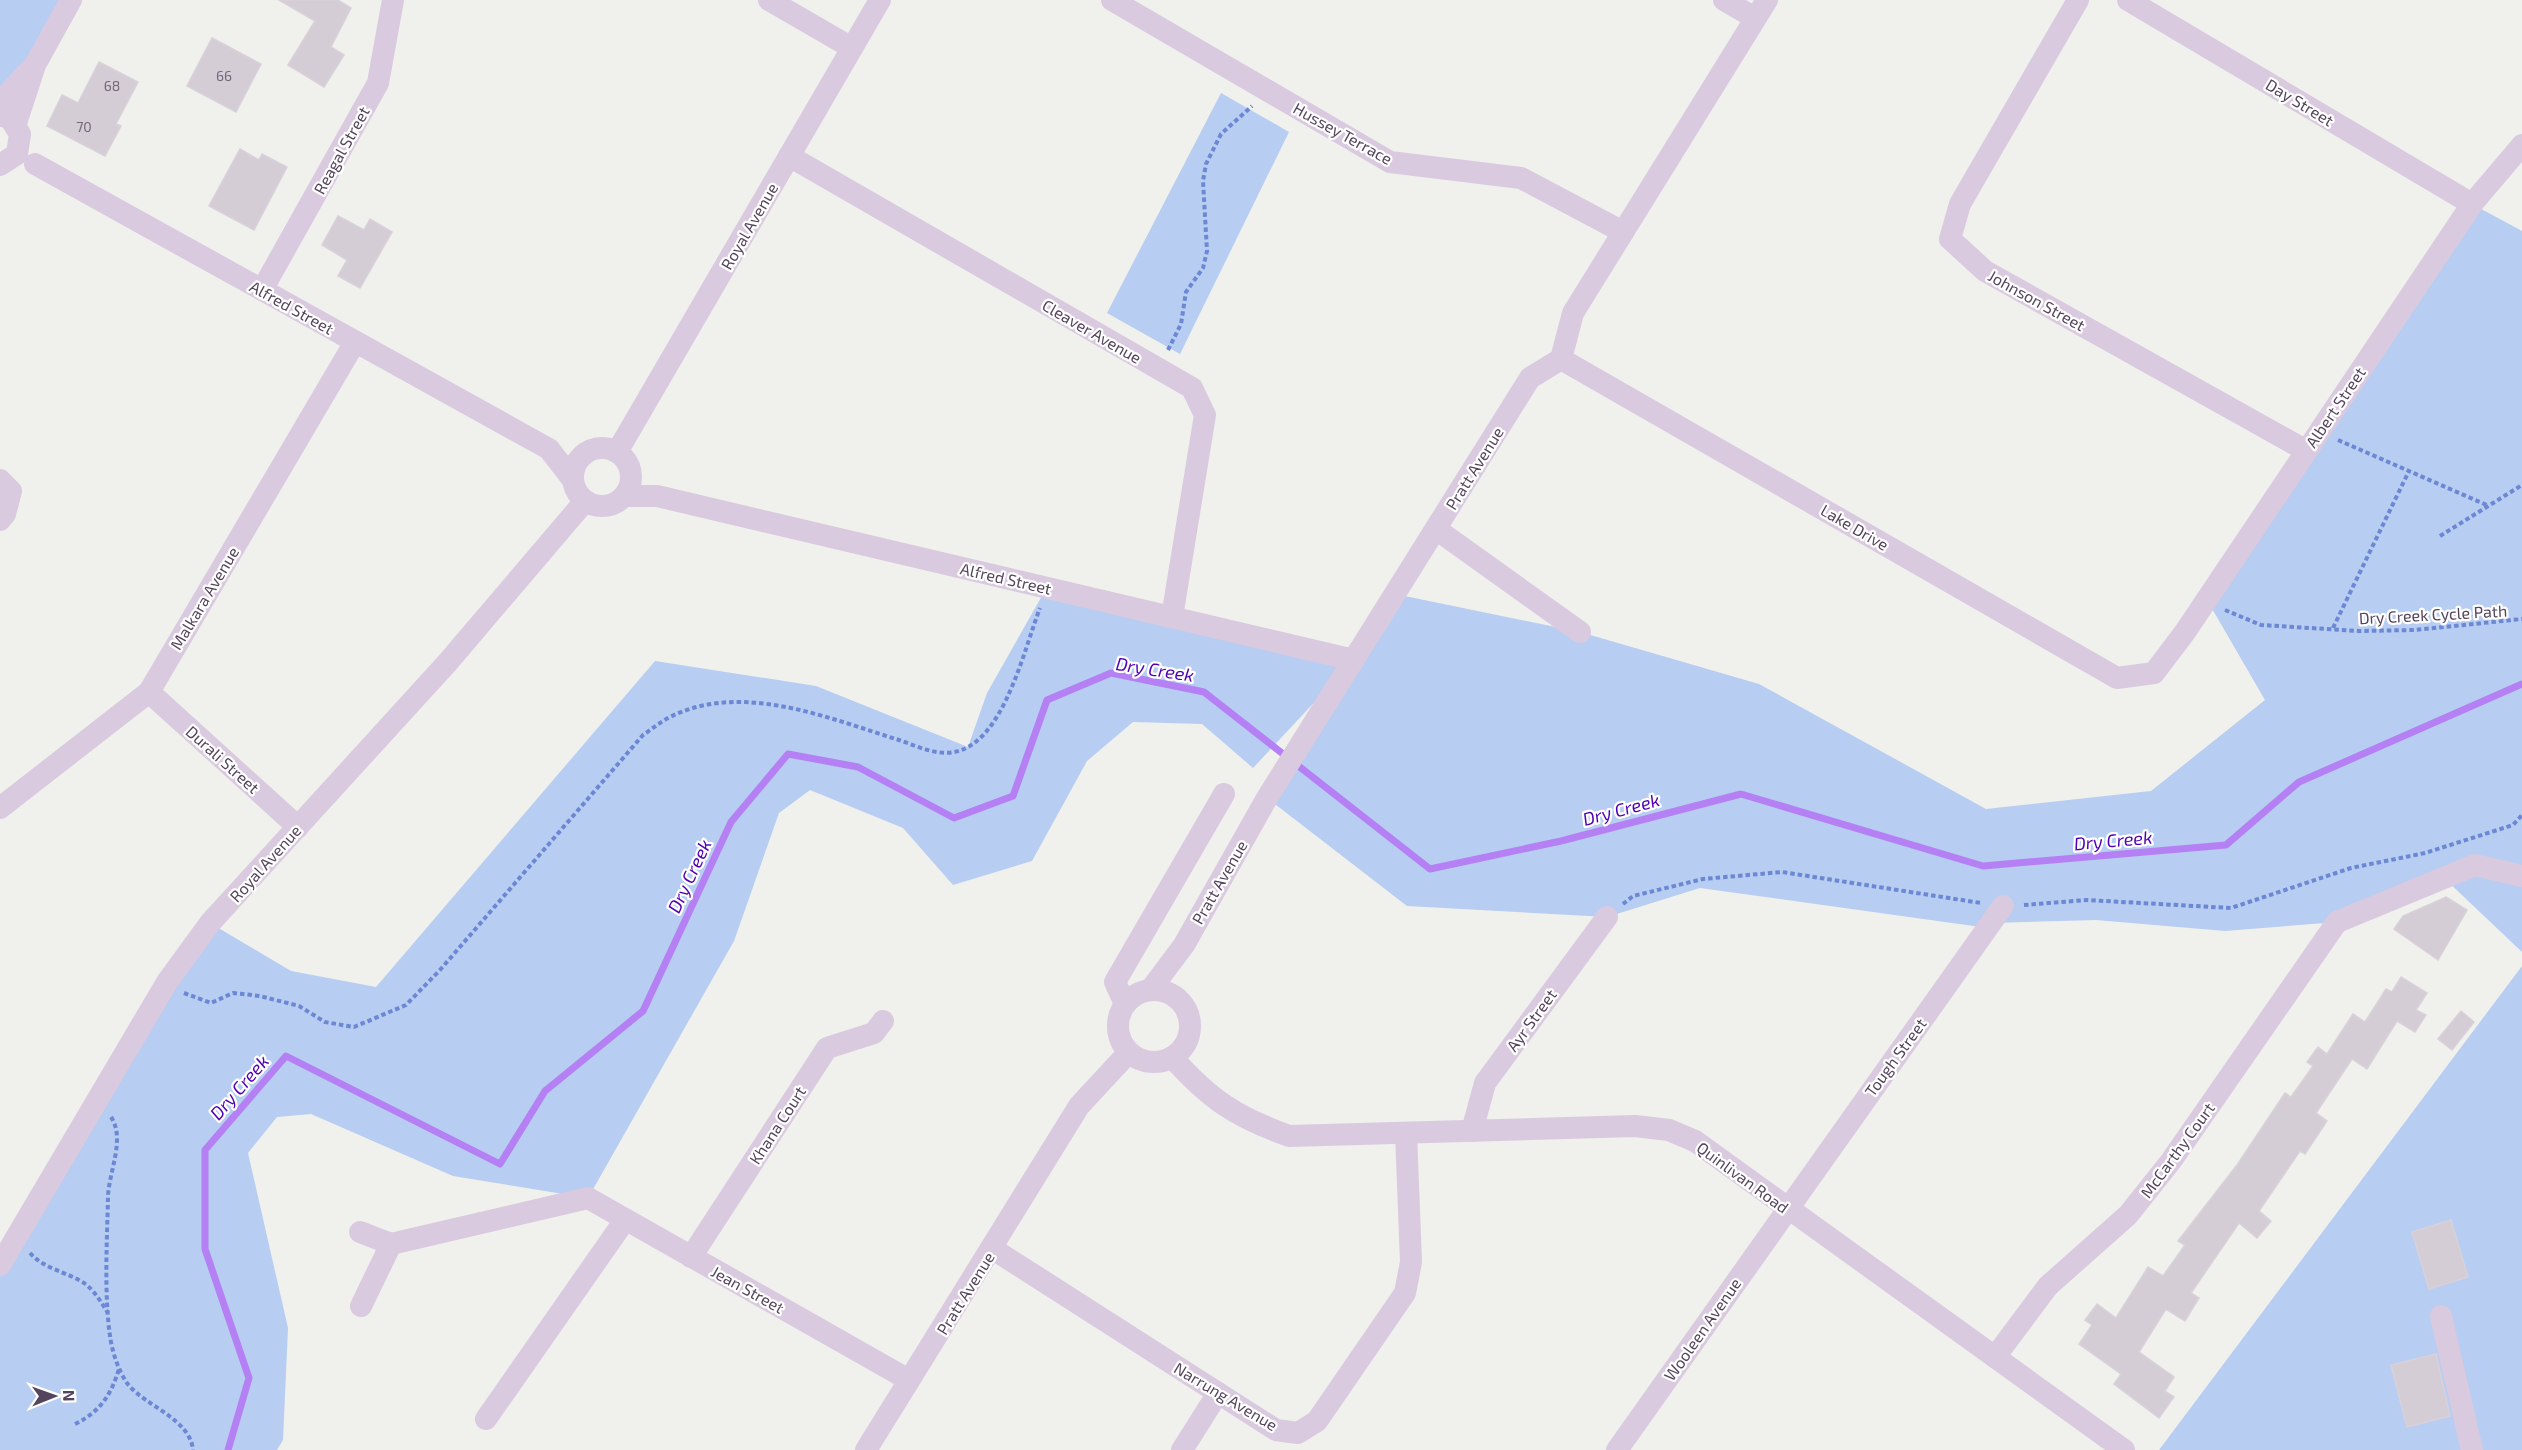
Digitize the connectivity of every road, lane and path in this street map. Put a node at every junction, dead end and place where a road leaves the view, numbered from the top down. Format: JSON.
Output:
{"nodes":[{"id":1,"x":70,"y":0,"type":"edge"},
{"id":2,"x":393,"y":0,"type":"edge"},
{"id":3,"x":769,"y":0,"type":"edge"},
{"id":4,"x":880,"y":0,"type":"edge"},
{"id":5,"x":1112,"y":0,"type":"edge"},
{"id":6,"x":1724,"y":0,"type":"edge"},
{"id":7,"x":2078,"y":0,"type":"edge"},
{"id":8,"x":2128,"y":0,"type":"edge"},
{"id":9,"x":1761,"y":9,"type":"edge"},
{"id":10,"x":852,"y":48,"type":"junction"},
{"id":11,"x":35,"y":64,"type":"junction"},
{"id":12,"x":1263,"y":88,"type":"junction"},
{"id":13,"x":0,"y":102,"type":"edge"},
{"id":14,"x":8,"y":141,"type":"edge"},
{"id":15,"x":2522,"y":145,"type":"edge"},
{"id":16,"x":789,"y":156,"type":"junction"},
{"id":17,"x":2472,"y":204,"type":"junction"},
{"id":18,"x":1623,"y":232,"type":"junction"},
{"id":19,"x":262,"y":290,"type":"junction"},
{"id":20,"x":356,"y":342,"type":"junction"},
{"id":21,"x":1561,"y":359,"type":"junction"},
{"id":22,"x":1159,"y":369,"type":"junction"},
{"id":23,"x":2335,"y":439,"type":"dead end"},
{"id":24,"x":549,"y":449,"type":"junction"},
{"id":25,"x":2305,"y":450,"type":"junction"},
{"id":26,"x":588,"y":452,"type":"junction"},
{"id":27,"x":617,"y":452,"type":"junction"},
{"id":28,"x":2409,"y":471,"type":"junction"},
{"id":29,"x":630,"y":474,"type":"junction"},
{"id":30,"x":0,"y":480,"type":"edge"},
{"id":31,"x":573,"y":480,"type":"junction"},
{"id":32,"x":2522,"y":485,"type":"edge"},
{"id":33,"x":624,"y":496,"type":"junction"},
{"id":34,"x":657,"y":496,"type":"junction"},
{"id":35,"x":585,"y":501,"type":"junction"},
{"id":36,"x":2489,"y":506,"type":"junction"},
{"id":37,"x":0,"y":520,"type":"edge"},
{"id":38,"x":1436,"y":529,"type":"junction"},
{"id":39,"x":2440,"y":536,"type":"dead end"},
{"id":40,"x":1047,"y":587,"type":"junction"},
{"id":41,"x":2206,"y":600,"type":"junction"},
{"id":42,"x":1172,"y":617,"type":"junction"},
{"id":43,"x":2521,"y":622,"type":"edge"},
{"id":44,"x":2333,"y":628,"type":"junction"},
{"id":45,"x":1580,"y":632,"type":"dead end"},
{"id":46,"x":1354,"y":660,"type":"junction"},
{"id":47,"x":2154,"y":673,"type":"joint"},
{"id":48,"x":149,"y":692,"type":"junction"},
{"id":49,"x":1224,"y":794,"type":"dead end"},
{"id":50,"x":0,"y":808,"type":"edge"},
{"id":51,"x":2522,"y":815,"type":"edge"},
{"id":52,"x":297,"y":827,"type":"junction"},
{"id":53,"x":2522,"y":876,"type":"edge"},
{"id":54,"x":2003,"y":906,"type":"junction"},
{"id":55,"x":1607,"y":917,"type":"joint"},
{"id":56,"x":1184,"y":945,"type":"junction"},
{"id":57,"x":167,"y":982,"type":"junction"},
{"id":58,"x":1151,"y":989,"type":"junction"},
{"id":59,"x":1173,"y":996,"type":"junction"},
{"id":60,"x":1125,"y":1004,"type":"junction"},
{"id":61,"x":883,"y":1021,"type":"dead end"},
{"id":62,"x":1129,"y":1052,"type":"junction"},
{"id":63,"x":1172,"y":1057,"type":"junction"},
{"id":64,"x":98,"y":1099,"type":"junction"},
{"id":65,"x":1472,"y":1131,"type":"junction"},
{"id":66,"x":1406,"y":1133,"type":"junction"},
{"id":67,"x":1787,"y":1208,"type":"junction"},
{"id":68,"x":625,"y":1220,"type":"junction"},
{"id":69,"x":360,"y":1232,"type":"dead end"},
{"id":70,"x":17,"y":1236,"type":"junction"},
{"id":71,"x":391,"y":1244,"type":"junction"},
{"id":72,"x":993,"y":1249,"type":"junction"},
{"id":73,"x":691,"y":1257,"type":"junction"},
{"id":74,"x":0,"y":1265,"type":"edge"},
{"id":75,"x":361,"y":1306,"type":"dead end"},
{"id":76,"x":108,"y":1313,"type":"junction"},
{"id":77,"x":2441,"y":1316,"type":"dead end"},
{"id":78,"x":1995,"y":1357,"type":"junction"},
{"id":79,"x":119,"y":1369,"type":"junction"},
{"id":80,"x":909,"y":1380,"type":"junction"},
{"id":81,"x":1218,"y":1393,"type":"junction"},
{"id":82,"x":486,"y":1419,"type":"dead end"},
{"id":83,"x":75,"y":1424,"type":"dead end"},
{"id":84,"x":193,"y":1447,"type":"edge"},
{"id":85,"x":2117,"y":1448,"type":"edge"},
{"id":86,"x":866,"y":1450,"type":"edge"},
{"id":87,"x":1182,"y":1450,"type":"edge"},
{"id":88,"x":1617,"y":1450,"type":"edge"},
{"id":89,"x":2472,"y":1450,"type":"edge"}],
"edges":[{"from":1,"to":11,"type":"street"},
{"from":2,"to":19,"type":"street","name":"Reagal Street"},
{"from":3,"to":10,"type":"street"},
{"from":4,"to":10,"type":"street","name":"Royal Avenue"},
{"from":5,"to":12,"type":"street","name":"Hussey Terrace"},
{"from":6,"to":9,"type":"street"},
{"from":7,"to":25,"type":"street","name":"Johnson Street"},
{"from":8,"to":17,"type":"street","name":"Day Street"},
{"from":9,"to":18,"type":"street"},
{"from":10,"to":16,"type":"street","name":"Royal Avenue"},
{"from":11,"to":13,"type":"street"},
{"from":11,"to":14,"type":"street"},
{"from":12,"to":18,"type":"street","name":"Hussey Terrace"},
{"from":12,"to":22,"type":"path"},
{"from":14,"to":19,"type":"street","name":"Alfred Street"},
{"from":15,"to":17,"type":"street","name":"Albert Street"},
{"from":16,"to":22,"type":"street","name":"Cleaver Avenue"},
{"from":16,"to":27,"type":"street","name":"Royal Avenue"},
{"from":17,"to":25,"type":"street","name":"Albert Street"},
{"from":18,"to":21,"type":"street"},
{"from":19,"to":20,"type":"street","name":"Alfred Street"},
{"from":20,"to":24,"type":"street","name":"Alfred Street"},
{"from":20,"to":48,"type":"street","name":"Malkara Avenue"},
{"from":21,"to":38,"type":"street","name":"Pratt Avenue"},
{"from":21,"to":47,"type":"street","name":"Lake Drive"},
{"from":22,"to":42,"type":"street","name":"Cleaver Avenue"},
{"from":23,"to":28,"type":"path"},
{"from":24,"to":26,"type":"street","name":"Alfred Street"},
{"from":24,"to":31,"type":"street","name":"Alfred Street"},
{"from":25,"to":41,"type":"street","name":"Albert Street"},
{"from":26,"to":27,"type":"street"},
{"from":26,"to":31,"type":"street"},
{"from":27,"to":29,"type":"street"},
{"from":28,"to":36,"type":"path"},
{"from":28,"to":44,"type":"path"},
{"from":29,"to":33,"type":"street"},
{"from":29,"to":34,"type":"street","name":"Alfred Street"},
{"from":30,"to":37,"type":"street"},
{"from":31,"to":35,"type":"street"},
{"from":32,"to":36,"type":"path"},
{"from":33,"to":34,"type":"street","name":"Alfred Street"},
{"from":33,"to":35,"type":"street"},
{"from":34,"to":40,"type":"street","name":"Alfred Street"},
{"from":35,"to":52,"type":"street","name":"Royal Avenue"},
{"from":36,"to":39,"type":"path"},
{"from":38,"to":45,"type":"street"},
{"from":38,"to":46,"type":"street","name":"Pratt Avenue"},
{"from":40,"to":42,"type":"street","name":"Alfred Street"},
{"from":40,"to":57,"type":"path"},
{"from":41,"to":44,"type":"path","name":"Dry Creek Cycle Path"},
{"from":41,"to":47,"type":"street","name":"Albert Street"},
{"from":42,"to":46,"type":"street","name":"Alfred Street"},
{"from":43,"to":44,"type":"path","name":"Dry Creek Cycle Path"},
{"from":46,"to":56,"type":"street","name":"Pratt Avenue"},
{"from":48,"to":50,"type":"street","name":"Malkara Avenue"},
{"from":48,"to":52,"type":"street","name":"Durali Street"},
{"from":49,"to":60,"type":"street"},
{"from":51,"to":54,"type":"path"},
{"from":52,"to":57,"type":"street","name":"Royal Avenue"},
{"from":53,"to":78,"type":"street","name":"McCarthy Court"},
{"from":54,"to":55,"type":"path"},
{"from":54,"to":67,"type":"street","name":"Tough Street"},
{"from":55,"to":65,"type":"street","name":"Ayr Street"},
{"from":56,"to":58,"type":"street","name":"Pratt Avenue"},
{"from":56,"to":59,"type":"street","name":"Pratt Avenue"},
{"from":57,"to":64,"type":"street","name":"Royal Avenue"},
{"from":58,"to":59,"type":"street"},
{"from":58,"to":60,"type":"street"},
{"from":59,"to":63,"type":"street"},
{"from":60,"to":62,"type":"street"},
{"from":61,"to":73,"type":"street","name":"Khana Court"},
{"from":62,"to":63,"type":"street"},
{"from":62,"to":72,"type":"street","name":"Pratt Avenue"},
{"from":63,"to":66,"type":"street","name":"Quinlivan Road"},
{"from":64,"to":70,"type":"street","name":"Royal Avenue"},
{"from":64,"to":76,"type":"path"},
{"from":65,"to":66,"type":"street","name":"Quinlivan Road"},
{"from":65,"to":67,"type":"street","name":"Quinlivan Road"},
{"from":66,"to":81,"type":"street","name":"Narrung Avenue"},
{"from":67,"to":78,"type":"street","name":"Quinlivan Road"},
{"from":67,"to":88,"type":"street","name":"Wooleen Avenue"},
{"from":68,"to":71,"type":"street","name":"Jean Street"},
{"from":68,"to":73,"type":"street","name":"Jean Street"},
{"from":68,"to":82,"type":"street"},
{"from":69,"to":71,"type":"street"},
{"from":70,"to":74,"type":"street","name":"Royal Avenue"},
{"from":70,"to":76,"type":"path"},
{"from":71,"to":75,"type":"street"},
{"from":72,"to":80,"type":"street","name":"Pratt Avenue"},
{"from":72,"to":81,"type":"street","name":"Narrung Avenue"},
{"from":73,"to":80,"type":"street","name":"Jean Street"},
{"from":76,"to":79,"type":"path"},
{"from":77,"to":89,"type":"street"},
{"from":78,"to":85,"type":"street","name":"Quinlivan Road"},
{"from":79,"to":83,"type":"path"},
{"from":79,"to":84,"type":"path"},
{"from":80,"to":86,"type":"street","name":"Pratt Avenue"},
{"from":81,"to":87,"type":"street"}]}
